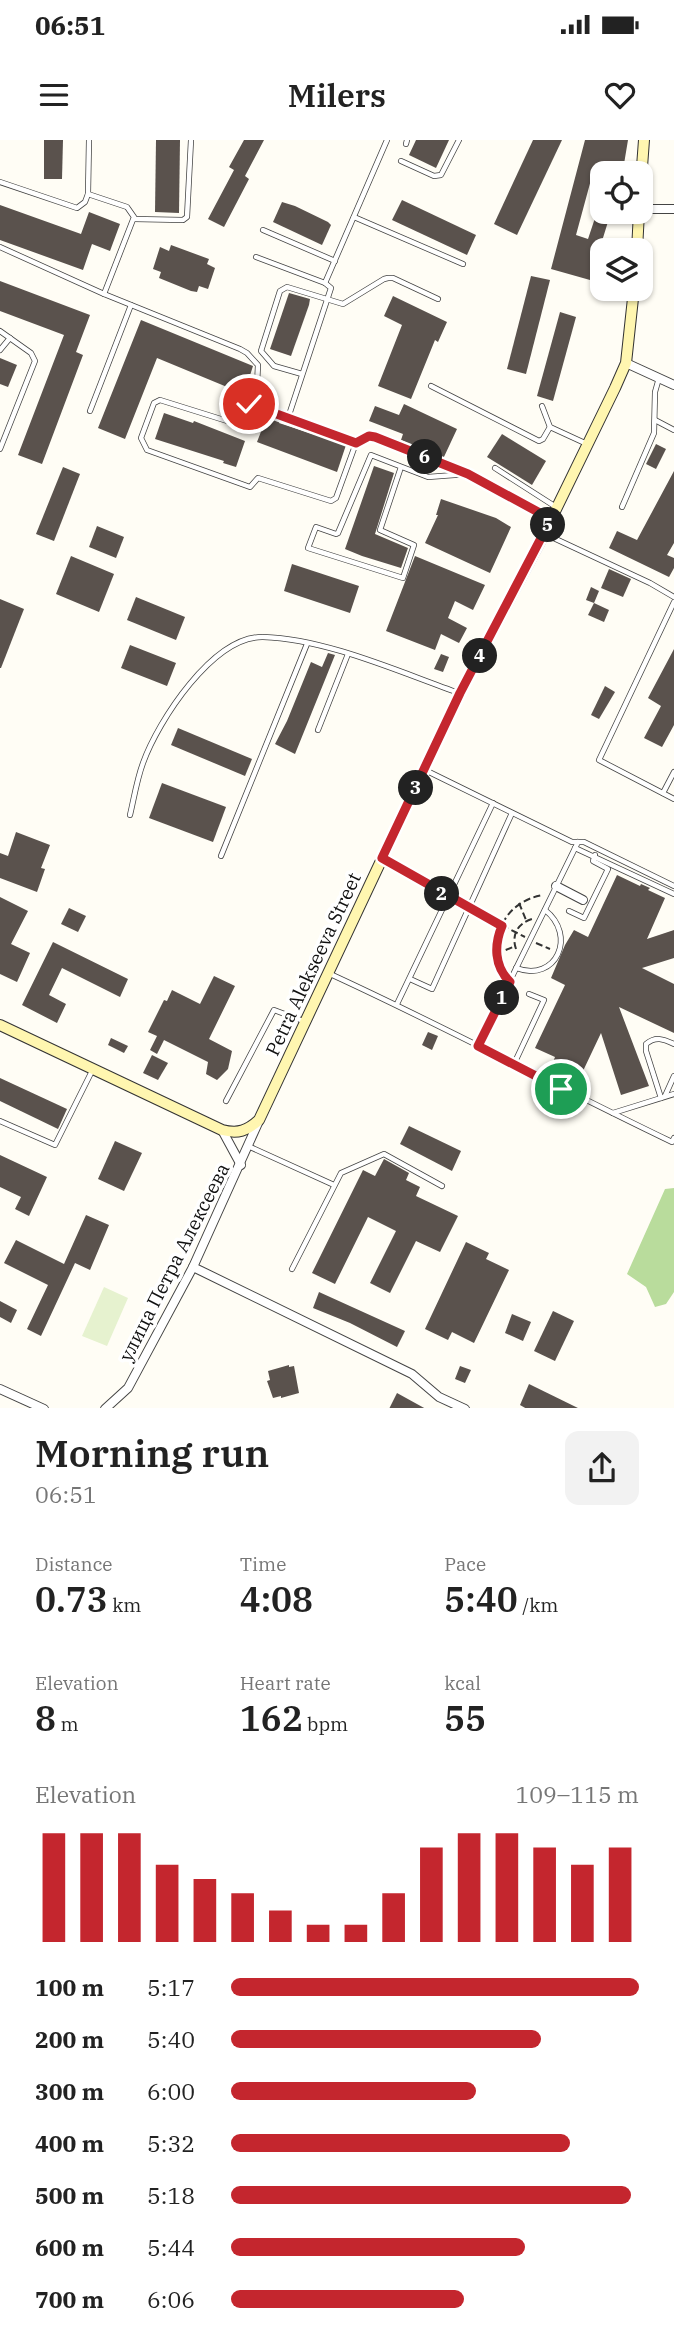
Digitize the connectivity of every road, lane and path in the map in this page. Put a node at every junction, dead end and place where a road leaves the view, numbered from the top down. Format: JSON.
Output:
{"nodes":[{"id":1,"x":89,"y":140,"type":"edge"},
{"id":2,"x":191,"y":140,"type":"edge"},
{"id":3,"x":387,"y":140,"type":"edge"},
{"id":4,"x":458,"y":140,"type":"edge"},
{"id":5,"x":644,"y":140,"type":"edge"},
{"id":6,"x":642,"y":161,"type":"edge"},
{"id":7,"x":401,"y":162,"type":"dead end"},
{"id":8,"x":0,"y":181,"type":"edge"},
{"id":9,"x":88,"y":194,"type":"junction"},
{"id":10,"x":674,"y":209,"type":"edge"},
{"id":11,"x":653,"y":210,"type":"edge"},
{"id":12,"x":354,"y":217,"type":"junction"},
{"id":13,"x":134,"y":219,"type":"junction"},
{"id":14,"x":262,"y":230,"type":"dead end"},
{"id":15,"x":0,"y":247,"type":"edge"},
{"id":16,"x":256,"y":257,"type":"dead end"},
{"id":17,"x":335,"y":261,"type":"junction"},
{"id":18,"x":463,"y":264,"type":"dead end"},
{"id":19,"x":325,"y":283,"type":"junction"},
{"id":20,"x":104,"y":294,"type":"junction"},
{"id":21,"x":327,"y":299,"type":"junction"},
{"id":22,"x":438,"y":299,"type":"dead end"},
{"id":23,"x":633,"y":301,"type":"edge"},
{"id":24,"x":131,"y":305,"type":"junction"},
{"id":25,"x":0,"y":331,"type":"edge"},
{"id":26,"x":10,"y":338,"type":"junction"},
{"id":27,"x":0,"y":350,"type":"edge"},
{"id":28,"x":626,"y":363,"type":"junction"},
{"id":29,"x":302,"y":374,"type":"junction"},
{"id":30,"x":659,"y":378,"type":"junction"},
{"id":31,"x":674,"y":385,"type":"edge"},
{"id":32,"x":431,"y":386,"type":"dead end"},
{"id":33,"x":249,"y":404,"type":"junction"},
{"id":34,"x":542,"y":406,"type":"dead end"},
{"id":35,"x":90,"y":411,"type":"dead end"},
{"id":36,"x":288,"y":418,"type":"junction"},
{"id":37,"x":655,"y":420,"type":"junction"},
{"id":38,"x":550,"y":427,"type":"junction"},
{"id":39,"x":674,"y":430,"type":"edge"},
{"id":40,"x":356,"y":443,"type":"junction"},
{"id":41,"x":588,"y":444,"type":"junction"},
{"id":42,"x":0,"y":449,"type":"edge"},
{"id":43,"x":401,"y":467,"type":"junction"},
{"id":44,"x":495,"y":468,"type":"dead end"},
{"id":45,"x":468,"y":474,"type":"junction"},
{"id":46,"x":622,"y":507,"type":"dead end"},
{"id":47,"x":557,"y":508,"type":"junction"},
{"id":48,"x":551,"y":519,"type":"junction"},
{"id":49,"x":544,"y":534,"type":"junction"},
{"id":50,"x":674,"y":599,"type":"edge"},
{"id":51,"x":307,"y":644,"type":"junction"},
{"id":52,"x":348,"y":653,"type":"junction"},
{"id":53,"x":460,"y":693,"type":"junction"},
{"id":54,"x":318,"y":730,"type":"dead end"},
{"id":55,"x":425,"y":770,"type":"junction"},
{"id":56,"x":674,"y":772,"type":"edge"},
{"id":57,"x":663,"y":793,"type":"junction"},
{"id":58,"x":674,"y":799,"type":"edge"},
{"id":59,"x":493,"y":803,"type":"junction"},
{"id":60,"x":512,"y":813,"type":"junction"},
{"id":61,"x":130,"y":815,"type":"dead end"},
{"id":62,"x":578,"y":842,"type":"junction"},
{"id":63,"x":575,"y":848,"type":"junction"},
{"id":64,"x":594,"y":855,"type":"junction"},
{"id":65,"x":221,"y":856,"type":"dead end"},
{"id":66,"x":382,"y":858,"type":"junction"},
{"id":67,"x":556,"y":886,"type":"junction"},
{"id":68,"x":674,"y":886,"type":"edge"},
{"id":69,"x":674,"y":894,"type":"edge"},
{"id":70,"x":551,"y":897,"type":"junction"},
{"id":71,"x":449,"y":898,"type":"junction"},
{"id":72,"x":583,"y":900,"type":"dead end"},
{"id":73,"x":519,"y":903,"type":"junction"},
{"id":74,"x":470,"y":909,"type":"junction"},
{"id":75,"x":545,"y":910,"type":"junction"},
{"id":76,"x":569,"y":911,"type":"dead end"},
{"id":77,"x":533,"y":919,"type":"dead end"},
{"id":78,"x":526,"y":921,"type":"junction"},
{"id":79,"x":502,"y":926,"type":"junction"},
{"id":80,"x":516,"y":933,"type":"junction"},
{"id":81,"x":530,"y":940,"type":"junction"},
{"id":82,"x":514,"y":946,"type":"junction"},
{"id":83,"x":551,"y":949,"type":"dead end"},
{"id":84,"x":517,"y":952,"type":"dead end"},
{"id":85,"x":496,"y":954,"type":"junction"},
{"id":86,"x":516,"y":968,"type":"junction"},
{"id":87,"x":327,"y":973,"type":"junction"},
{"id":88,"x":410,"y":979,"type":"junction"},
{"id":89,"x":510,"y":982,"type":"junction"},
{"id":90,"x":529,"y":994,"type":"dead end"},
{"id":91,"x":397,"y":1004,"type":"junction"},
{"id":92,"x":307,"y":1023,"type":"junction"},
{"id":93,"x":0,"y":1025,"type":"edge"},
{"id":94,"x":674,"y":1044,"type":"edge"},
{"id":95,"x":478,"y":1046,"type":"junction"},
{"id":96,"x":514,"y":1064,"type":"junction"},
{"id":97,"x":93,"y":1070,"type":"junction"},
{"id":98,"x":674,"y":1076,"type":"edge"},
{"id":99,"x":674,"y":1094,"type":"edge"},
{"id":100,"x":663,"y":1097,"type":"junction"},
{"id":101,"x":226,"y":1101,"type":"dead end"},
{"id":102,"x":613,"y":1113,"type":"junction"},
{"id":103,"x":259,"y":1120,"type":"junction"},
{"id":104,"x":0,"y":1121,"type":"edge"},
{"id":105,"x":222,"y":1130,"type":"junction"},
{"id":106,"x":674,"y":1138,"type":"edge"},
{"id":107,"x":248,"y":1146,"type":"junction"},
{"id":108,"x":241,"y":1165,"type":"junction"},
{"id":109,"x":334,"y":1185,"type":"junction"},
{"id":110,"x":442,"y":1186,"type":"dead end"},
{"id":111,"x":193,"y":1267,"type":"junction"},
{"id":112,"x":292,"y":1269,"type":"dead end"},
{"id":113,"x":0,"y":1388,"type":"edge"},
{"id":114,"x":42,"y":1408,"type":"edge"},
{"id":115,"x":106,"y":1408,"type":"edge"},
{"id":116,"x":463,"y":1408,"type":"edge"}],
"edges":[{"from":1,"to":9,"type":"lane"},
{"from":2,"to":13,"type":"lane"},
{"from":3,"to":12,"type":"lane"},
{"from":4,"to":7,"type":"lane"},
{"from":5,"to":6,"type":"street"},
{"from":8,"to":9,"type":"lane"},
{"from":9,"to":13,"type":"lane"},
{"from":10,"to":11,"type":"street"},
{"from":12,"to":17,"type":"lane"},
{"from":12,"to":18,"type":"lane"},
{"from":13,"to":20,"type":"lane"},
{"from":14,"to":17,"type":"lane"},
{"from":15,"to":20,"type":"lane"},
{"from":16,"to":19,"type":"lane"},
{"from":17,"to":19,"type":"lane"},
{"from":19,"to":21,"type":"lane"},
{"from":20,"to":24,"type":"lane"},
{"from":21,"to":22,"type":"lane"},
{"from":21,"to":29,"type":"lane"},
{"from":21,"to":29,"type":"lane"},
{"from":23,"to":28,"type":"street","name":"Petra Alekseeva Street"},
{"from":24,"to":33,"type":"lane"},
{"from":24,"to":35,"type":"lane"},
{"from":25,"to":26,"type":"lane"},
{"from":26,"to":27,"type":"lane"},
{"from":26,"to":42,"type":"lane"},
{"from":28,"to":30,"type":"street"},
{"from":28,"to":41,"type":"street","name":"Petra Alekseeva Street"},
{"from":29,"to":36,"type":"lane"},
{"from":30,"to":31,"type":"street"},
{"from":30,"to":37,"type":"lane"},
{"from":32,"to":38,"type":"lane"},
{"from":33,"to":36,"type":"lane"},
{"from":33,"to":40,"type":"lane"},
{"from":34,"to":38,"type":"lane"},
{"from":36,"to":40,"type":"lane"},
{"from":37,"to":39,"type":"lane"},
{"from":37,"to":46,"type":"lane"},
{"from":38,"to":41,"type":"lane"},
{"from":40,"to":45,"type":"lane"},
{"from":41,"to":47,"type":"street","name":"Petra Alekseeva Street"},
{"from":43,"to":43,"type":"lane"},
{"from":43,"to":45,"type":"lane"},
{"from":44,"to":47,"type":"lane"},
{"from":45,"to":48,"type":"lane"},
{"from":47,"to":48,"type":"street","name":"Petra Alekseeva Street"},
{"from":48,"to":49,"type":"street","name":"Petra Alekseeva Street"},
{"from":49,"to":50,"type":"lane"},
{"from":49,"to":53,"type":"street","name":"Petra Alekseeva Street"},
{"from":50,"to":57,"type":"lane"},
{"from":51,"to":52,"type":"lane"},
{"from":51,"to":61,"type":"lane"},
{"from":51,"to":65,"type":"lane"},
{"from":52,"to":53,"type":"lane"},
{"from":52,"to":54,"type":"lane"},
{"from":53,"to":55,"type":"street","name":"Petra Alekseeva Street"},
{"from":55,"to":59,"type":"lane"},
{"from":55,"to":66,"type":"street","name":"Petra Alekseeva Street"},
{"from":56,"to":57,"type":"lane"},
{"from":57,"to":58,"type":"lane"},
{"from":59,"to":60,"type":"lane"},
{"from":59,"to":71,"type":"lane"},
{"from":60,"to":62,"type":"lane"},
{"from":60,"to":74,"type":"lane"},
{"from":62,"to":63,"type":"lane"},
{"from":62,"to":68,"type":"lane"},
{"from":63,"to":64,"type":"lane"},
{"from":63,"to":67,"type":"lane"},
{"from":64,"to":69,"type":"lane"},
{"from":64,"to":76,"type":"lane"},
{"from":66,"to":71,"type":"path"},
{"from":66,"to":87,"type":"street","name":"Petra Alekseeva Street"},
{"from":67,"to":70,"type":"lane"},
{"from":67,"to":72,"type":"street"},
{"from":70,"to":73,"type":"path"},
{"from":70,"to":75,"type":"lane"},
{"from":71,"to":88,"type":"lane"},
{"from":73,"to":78,"type":"path"},
{"from":73,"to":79,"type":"path"},
{"from":74,"to":79,"type":"path"},
{"from":74,"to":88,"type":"lane"},
{"from":75,"to":81,"type":"lane"},
{"from":75,"to":86,"type":"lane"},
{"from":77,"to":78,"type":"path"},
{"from":78,"to":80,"type":"path"},
{"from":79,"to":80,"type":"path"},
{"from":79,"to":85,"type":"path"},
{"from":80,"to":81,"type":"path"},
{"from":80,"to":82,"type":"path"},
{"from":81,"to":83,"type":"path"},
{"from":81,"to":86,"type":"lane"},
{"from":82,"to":84,"type":"path"},
{"from":82,"to":85,"type":"path"},
{"from":85,"to":89,"type":"path"},
{"from":86,"to":89,"type":"lane"},
{"from":87,"to":91,"type":"lane"},
{"from":87,"to":92,"type":"street","name":"Petra Alekseeva Street"},
{"from":88,"to":91,"type":"lane"},
{"from":89,"to":95,"type":"lane"},
{"from":90,"to":96,"type":"lane"},
{"from":91,"to":95,"type":"lane"},
{"from":92,"to":101,"type":"lane"},
{"from":92,"to":103,"type":"street","name":"Petra Alekseeva Street"},
{"from":93,"to":97,"type":"street"},
{"from":94,"to":100,"type":"lane"},
{"from":95,"to":96,"type":"lane"},
{"from":96,"to":102,"type":"lane"},
{"from":97,"to":104,"type":"lane"},
{"from":97,"to":105,"type":"street"},
{"from":98,"to":100,"type":"lane"},
{"from":99,"to":100,"type":"lane"},
{"from":100,"to":102,"type":"lane"},
{"from":102,"to":106,"type":"lane"},
{"from":103,"to":105,"type":"street"},
{"from":103,"to":107,"type":"street","name":"улица Петра Алексеева"},
{"from":105,"to":108,"type":"street"},
{"from":107,"to":108,"type":"street","name":"улица Петра Алексеева"},
{"from":107,"to":109,"type":"lane"},
{"from":108,"to":111,"type":"street","name":"улица Петра Алексеева"},
{"from":109,"to":110,"type":"lane"},
{"from":109,"to":112,"type":"lane"},
{"from":111,"to":115,"type":"street","name":"улица Петра Алексеева"},
{"from":111,"to":116,"type":"street"},
{"from":113,"to":114,"type":"street"}]}
